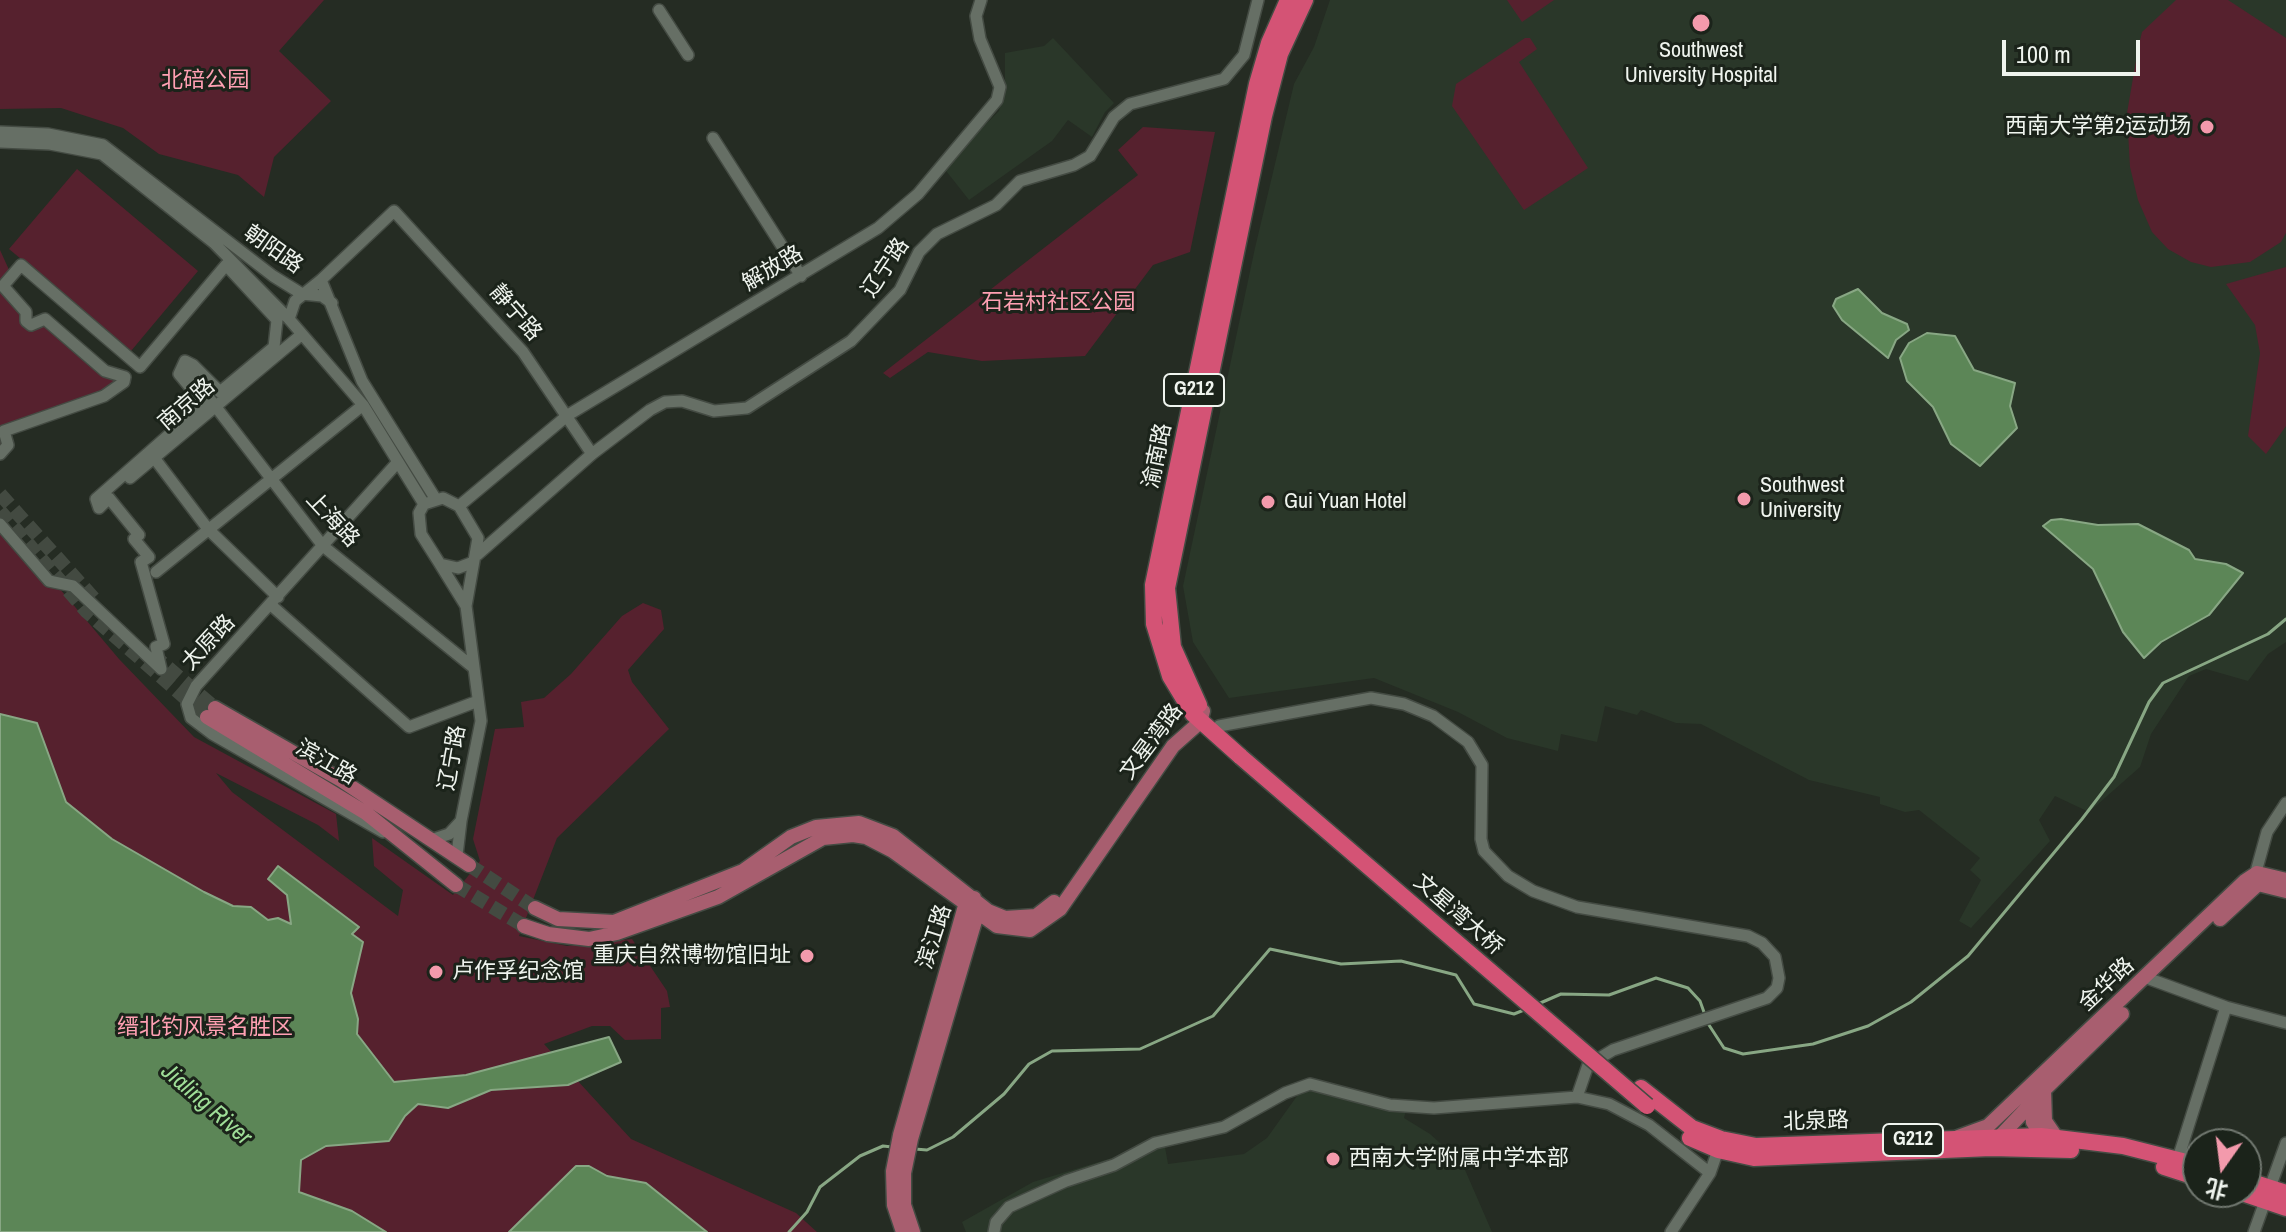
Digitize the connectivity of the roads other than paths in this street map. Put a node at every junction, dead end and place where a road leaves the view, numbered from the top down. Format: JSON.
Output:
{"nodes":[{"id":1,"x":981,"y":0,"type":"edge"},
{"id":2,"x":1258,"y":0,"type":"edge"},
{"id":3,"x":1288,"y":0,"type":"edge"},
{"id":4,"x":1305,"y":0,"type":"edge"},
{"id":5,"x":659,"y":10,"type":"dead end"},
{"id":6,"x":688,"y":55,"type":"dead end"},
{"id":7,"x":0,"y":132,"type":"edge"},
{"id":8,"x":713,"y":138,"type":"dead end"},
{"id":9,"x":0,"y":142,"type":"edge"},
{"id":10,"x":801,"y":276,"type":"junction"},
{"id":11,"x":279,"y":280,"type":"junction"},
{"id":12,"x":321,"y":280,"type":"junction"},
{"id":13,"x":263,"y":294,"type":"junction"},
{"id":14,"x":302,"y":294,"type":"junction"},
{"id":15,"x":332,"y":303,"type":"junction"},
{"id":16,"x":289,"y":319,"type":"junction"},
{"id":17,"x":301,"y":335,"type":"junction"},
{"id":18,"x":189,"y":372,"type":"dead end"},
{"id":19,"x":363,"y":405,"type":"junction"},
{"id":20,"x":214,"y":408,"type":"junction"},
{"id":21,"x":568,"y":415,"type":"junction"},
{"id":22,"x":0,"y":454,"type":"edge"},
{"id":23,"x":592,"y":454,"type":"junction"},
{"id":24,"x":155,"y":459,"type":"junction"},
{"id":25,"x":397,"y":463,"type":"junction"},
{"id":26,"x":270,"y":479,"type":"junction"},
{"id":27,"x":430,"y":501,"type":"junction"},
{"id":28,"x":97,"y":503,"type":"junction"},
{"id":29,"x":459,"y":506,"type":"junction"},
{"id":30,"x":0,"y":524,"type":"edge"},
{"id":31,"x":208,"y":529,"type":"junction"},
{"id":32,"x":323,"y":546,"type":"junction"},
{"id":33,"x":474,"y":559,"type":"junction"},
{"id":34,"x":440,"y":564,"type":"junction"},
{"id":35,"x":156,"y":572,"type":"dead end"},
{"id":36,"x":275,"y":601,"type":"junction"},
{"id":37,"x":466,"y":606,"type":"junction"},
{"id":38,"x":474,"y":668,"type":"junction"},
{"id":39,"x":478,"y":701,"type":"junction"},
{"id":40,"x":1199,"y":716,"type":"junction"},
{"id":41,"x":1219,"y":726,"type":"junction"},
{"id":42,"x":1244,"y":754,"type":"junction"},
{"id":43,"x":2286,"y":803,"type":"edge"},
{"id":44,"x":461,"y":821,"type":"junction"},
{"id":45,"x":390,"y":836,"type":"junction"},
{"id":46,"x":434,"y":839,"type":"junction"},
{"id":47,"x":463,"y":860,"type":"joint"},
{"id":48,"x":2257,"y":873,"type":"junction"},
{"id":49,"x":2286,"y":880,"type":"edge"},
{"id":50,"x":456,"y":885,"type":"tunnel mouth"},
{"id":51,"x":2271,"y":885,"type":"junction"},
{"id":52,"x":2249,"y":891,"type":"junction"},
{"id":53,"x":2286,"y":891,"type":"edge"},
{"id":54,"x":972,"y":906,"type":"junction"},
{"id":55,"x":535,"y":908,"type":"tunnel mouth"},
{"id":56,"x":524,"y":926,"type":"tunnel mouth"},
{"id":57,"x":2152,"y":979,"type":"junction"},
{"id":58,"x":2226,"y":1007,"type":"junction"},
{"id":59,"x":2286,"y":1023,"type":"edge"},
{"id":60,"x":928,"y":1057,"type":"junction"},
{"id":61,"x":2039,"y":1087,"type":"junction"},
{"id":62,"x":1641,"y":1088,"type":"joint"},
{"id":63,"x":1577,"y":1097,"type":"junction"},
{"id":64,"x":1647,"y":1106,"type":"joint"},
{"id":65,"x":2030,"y":1108,"type":"junction"},
{"id":66,"x":1957,"y":1137,"type":"junction"},
{"id":67,"x":2051,"y":1140,"type":"junction"},
{"id":68,"x":1995,"y":1141,"type":"junction"},
{"id":69,"x":2286,"y":1143,"type":"edge"},
{"id":70,"x":1718,"y":1150,"type":"junction"},
{"id":71,"x":2176,"y":1164,"type":"junction"},
{"id":72,"x":2182,"y":1164,"type":"edge"},
{"id":73,"x":2182,"y":1168,"type":"edge"},
{"id":74,"x":1710,"y":1173,"type":"junction"},
{"id":75,"x":2262,"y":1190,"type":"edge"},
{"id":76,"x":2286,"y":1193,"type":"edge"},
{"id":77,"x":2262,"y":1194,"type":"edge"},
{"id":78,"x":2268,"y":1194,"type":"junction"},
{"id":79,"x":2286,"y":1208,"type":"edge"},
{"id":80,"x":903,"y":1232,"type":"edge"},
{"id":81,"x":913,"y":1232,"type":"edge"},
{"id":82,"x":994,"y":1232,"type":"edge"},
{"id":83,"x":1671,"y":1232,"type":"edge"},
{"id":84,"x":2254,"y":1232,"type":"edge"}],
"edges":[{"from":1,"to":10,"type":"street","name":"解放路"},
{"from":2,"to":23,"type":"street","name":"辽宁路"},
{"from":3,"to":40,"type":"highway","name":"渝南路","number":"G212"},
{"from":4,"to":40,"type":"highway","name":"渝南路","number":"G212"},
{"from":5,"to":6,"type":"street"},
{"from":7,"to":11,"type":"street","name":"朝阳路"},
{"from":8,"to":10,"type":"street"},
{"from":9,"to":13,"type":"street"},
{"from":10,"to":21,"type":"street","name":"解放路"},
{"from":11,"to":13,"type":"street"},
{"from":11,"to":14,"type":"street","name":"朝阳路"},
{"from":12,"to":14,"type":"street"},
{"from":12,"to":15,"type":"street"},
{"from":12,"to":21,"type":"street","name":"静宁路"},
{"from":13,"to":16,"type":"street"},
{"from":14,"to":15,"type":"street","name":"朝阳路"},
{"from":14,"to":16,"type":"street"},
{"from":15,"to":27,"type":"street"},
{"from":16,"to":17,"type":"street"},
{"from":17,"to":19,"type":"street"},
{"from":17,"to":20,"type":"street","name":"南京路"},
{"from":18,"to":20,"type":"street","name":"上海路"},
{"from":19,"to":25,"type":"street"},
{"from":19,"to":26,"type":"street"},
{"from":20,"to":24,"type":"street","name":"南京路"},
{"from":20,"to":26,"type":"street","name":"上海路"},
{"from":21,"to":23,"type":"street","name":"静宁路"},
{"from":21,"to":29,"type":"street","name":"解放路"},
{"from":22,"to":28,"type":"street"},
{"from":23,"to":33,"type":"street","name":"辽宁路"},
{"from":24,"to":28,"type":"street","name":"南京路"},
{"from":24,"to":31,"type":"street"},
{"from":25,"to":27,"type":"street"},
{"from":25,"to":32,"type":"street","name":"太原路"},
{"from":26,"to":31,"type":"street"},
{"from":26,"to":32,"type":"street","name":"上海路"},
{"from":27,"to":29,"type":"street"},
{"from":27,"to":34,"type":"street"},
{"from":28,"to":30,"type":"street"},
{"from":29,"to":33,"type":"street"},
{"from":31,"to":35,"type":"street"},
{"from":31,"to":36,"type":"street"},
{"from":32,"to":36,"type":"street","name":"太原路"},
{"from":32,"to":38,"type":"street","name":"上海路"},
{"from":33,"to":34,"type":"street"},
{"from":33,"to":37,"type":"street","name":"辽宁路"},
{"from":34,"to":37,"type":"street","name":"辽宁路"},
{"from":36,"to":39,"type":"street"},
{"from":36,"to":45,"type":"street","name":"太原路"},
{"from":37,"to":38,"type":"street","name":"辽宁路"},
{"from":38,"to":39,"type":"street","name":"辽宁路"},
{"from":39,"to":44,"type":"street","name":"辽宁路"},
{"from":40,"to":41,"type":"highway","name":"渝南路","number":"G212"},
{"from":40,"to":42,"type":"highway","name":"渝南路","number":"G212"},
{"from":40,"to":54,"type":"main road","name":"文星湾路"},
{"from":41,"to":42,"type":"highway","name":"渝南路","number":"G212"},
{"from":41,"to":63,"type":"street"},
{"from":42,"to":62,"type":"highway","name":"文星湾大桥","number":"G212"},
{"from":42,"to":64,"type":"highway","name":"文星湾大桥","number":"G212","bridge":true},
{"from":43,"to":48,"type":"street"},
{"from":44,"to":46,"type":"street"},
{"from":44,"to":47,"type":"street","name":"辽宁路"},
{"from":45,"to":46,"type":"main road","name":"滨江路"},
{"from":45,"to":50,"type":"main road","name":"滨江路"},
{"from":46,"to":47,"type":"main road","name":"滨江路"},
{"from":48,"to":49,"type":"main road"},
{"from":48,"to":51,"type":"street"},
{"from":48,"to":52,"type":"street"},
{"from":48,"to":57,"type":"main road","name":"金华路"},
{"from":51,"to":52,"type":"main road","name":"金华路"},
{"from":51,"to":53,"type":"main road"},
{"from":52,"to":57,"type":"main road","name":"金华路"},
{"from":54,"to":55,"type":"main road","name":"文星湾路"},
{"from":54,"to":56,"type":"main road","name":"文星湾路"},
{"from":54,"to":60,"type":"main road","name":"滨江路"},
{"from":57,"to":58,"type":"street"},
{"from":57,"to":61,"type":"main road","name":"金华路"},
{"from":58,"to":59,"type":"street"},
{"from":58,"to":71,"type":"street"},
{"from":60,"to":80,"type":"main road","name":"滨江路"},
{"from":60,"to":81,"type":"main road","name":"滨江路"},
{"from":61,"to":65,"type":"main road"},
{"from":61,"to":66,"type":"main road","name":"金华路"},
{"from":61,"to":67,"type":"main road"},
{"from":62,"to":66,"type":"highway","name":"北泉路","number":"G212"},
{"from":63,"to":74,"type":"street"},
{"from":63,"to":82,"type":"street"},
{"from":64,"to":70,"type":"highway","name":"北泉路","number":"G212"},
{"from":65,"to":67,"type":"main road"},
{"from":65,"to":68,"type":"main road"},
{"from":66,"to":68,"type":"highway","name":"北泉路","number":"G212"},
{"from":67,"to":68,"type":"highway","name":"北泉路","number":"G212"},
{"from":67,"to":71,"type":"highway","name":"北泉路","number":"G212"},
{"from":68,"to":70,"type":"highway","name":"北泉路","number":"G212"},
{"from":69,"to":78,"type":"street"},
{"from":70,"to":74,"type":"street"},
{"from":71,"to":72,"type":"highway","name":"北泉路","number":"G212"},
{"from":71,"to":73,"type":"highway","name":"北泉路","number":"G212"},
{"from":74,"to":83,"type":"street"},
{"from":75,"to":78,"type":"highway"},
{"from":76,"to":78,"type":"highway"},
{"from":77,"to":78,"type":"highway"},
{"from":78,"to":79,"type":"highway"},
{"from":78,"to":84,"type":"street"}]}
